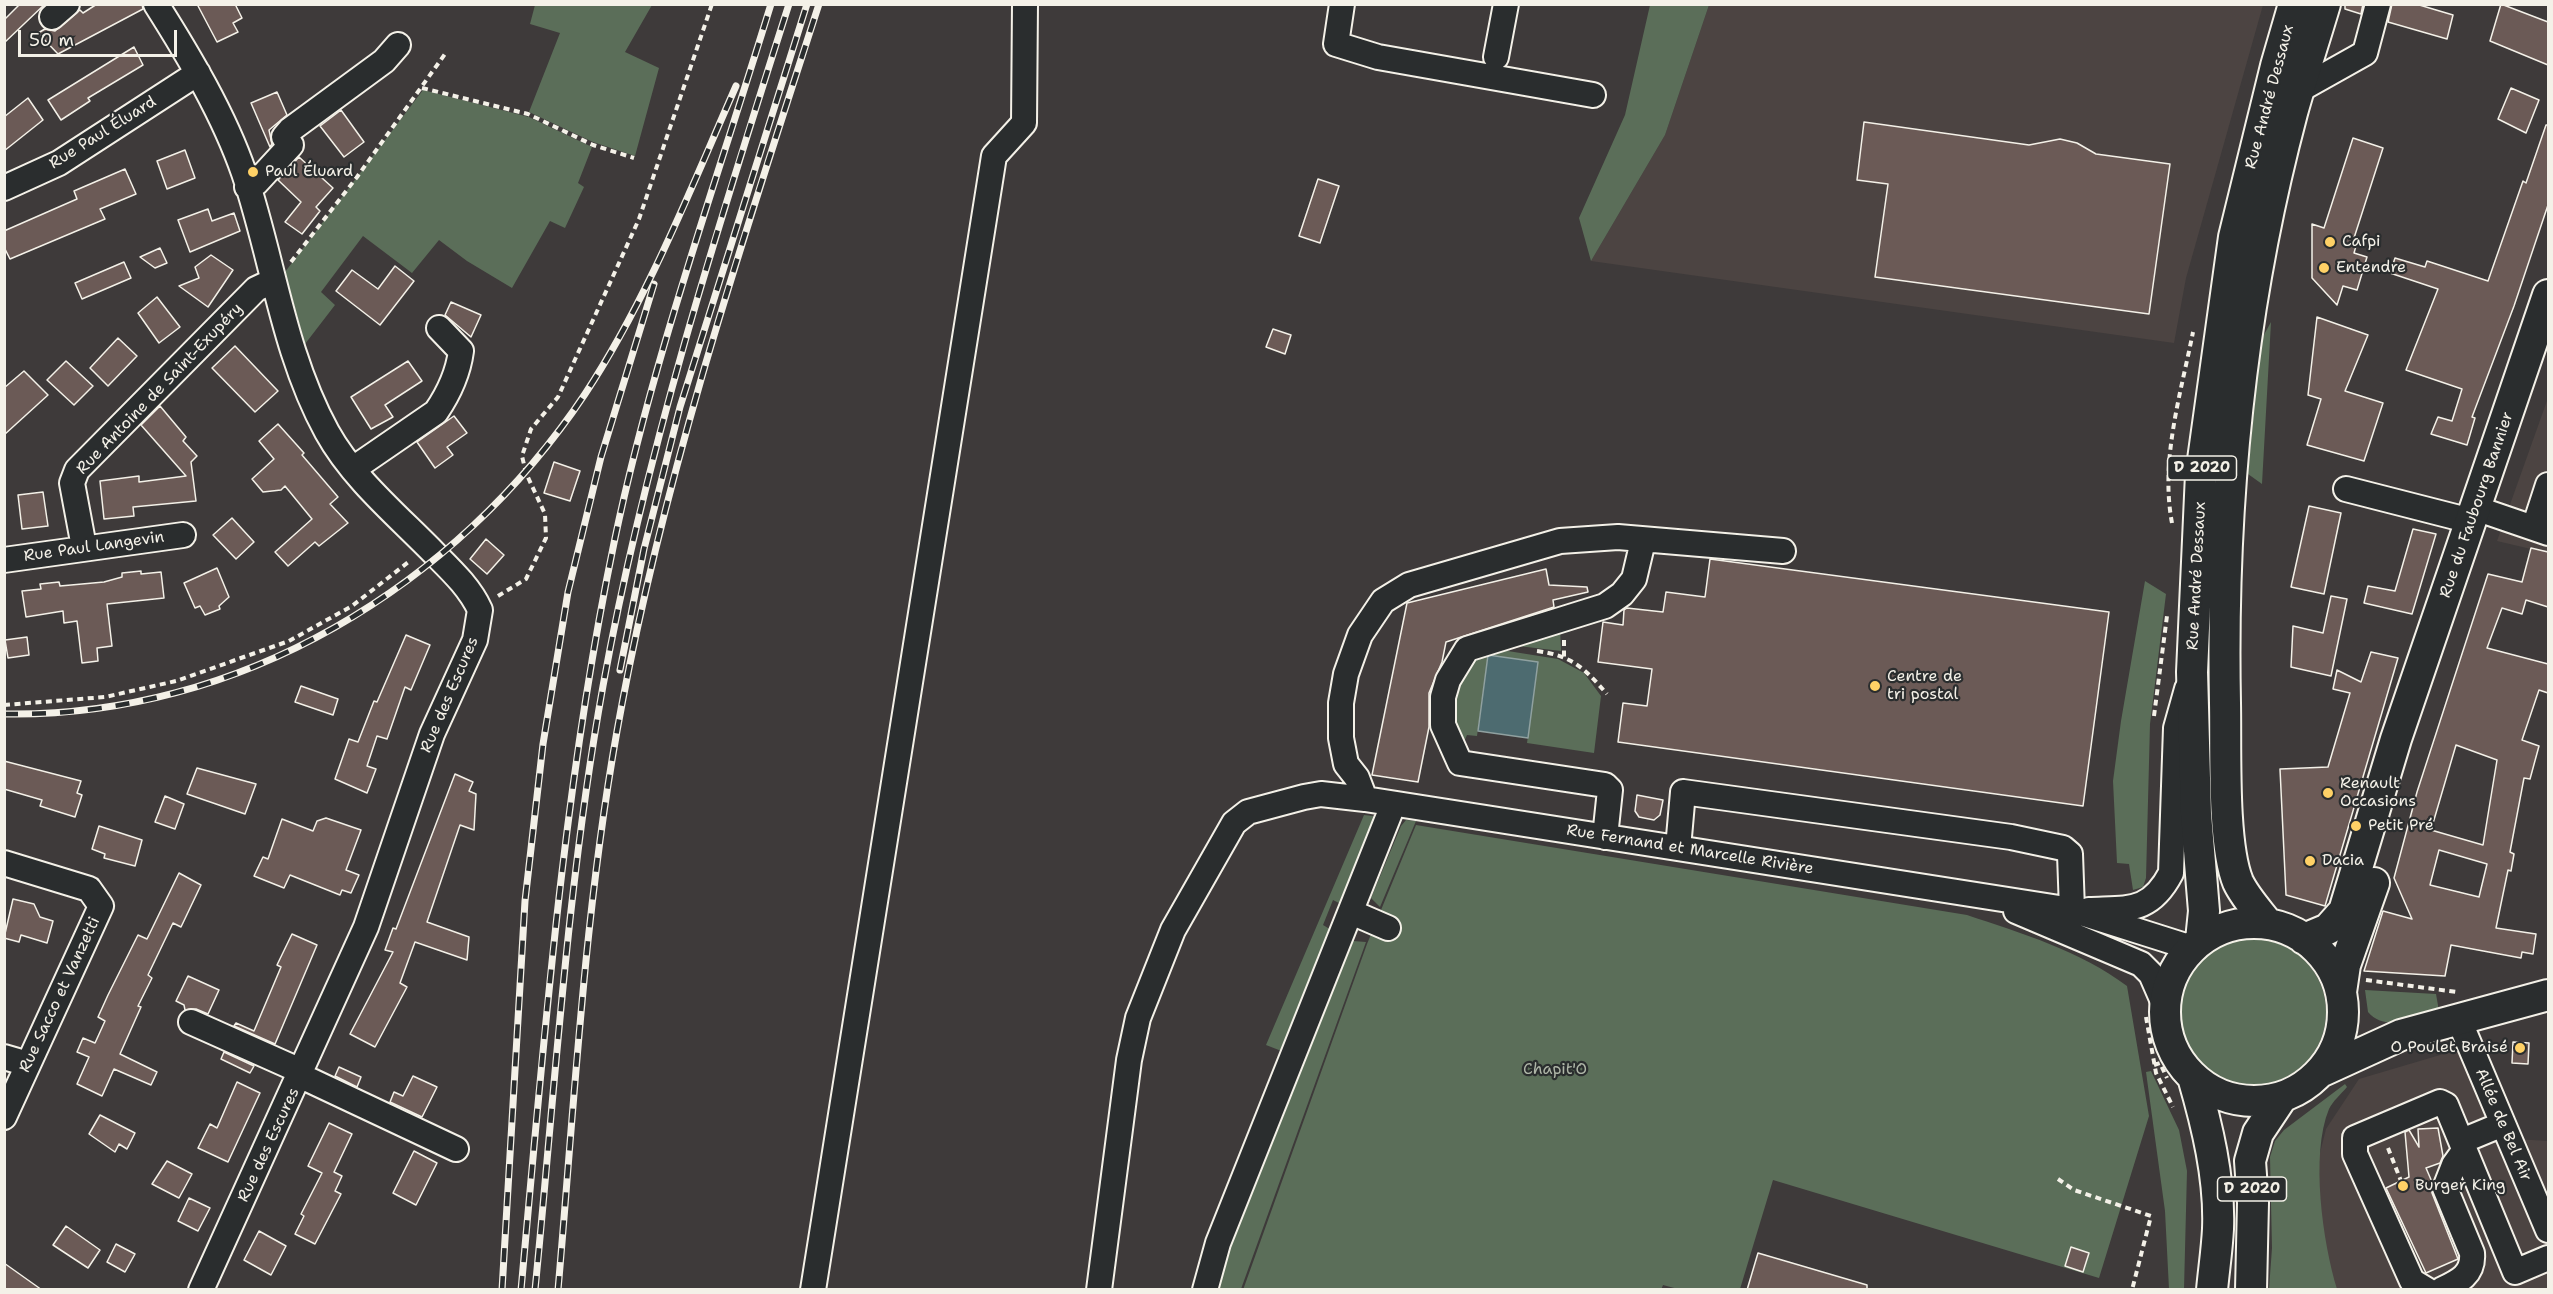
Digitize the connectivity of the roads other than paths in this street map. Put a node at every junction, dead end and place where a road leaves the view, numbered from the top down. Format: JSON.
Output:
{"nodes":[{"id":1,"x":156,"y":4,"type":"edge"},
{"id":2,"x":1025,"y":4,"type":"edge"},
{"id":3,"x":1342,"y":4,"type":"edge"},
{"id":4,"x":1506,"y":4,"type":"edge"},
{"id":5,"x":2295,"y":4,"type":"edge"},
{"id":6,"x":2325,"y":4,"type":"edge"},
{"id":7,"x":2378,"y":4,"type":"edge"},
{"id":8,"x":398,"y":45,"type":"dead end"},
{"id":9,"x":1497,"y":57,"type":"dead end"},
{"id":10,"x":198,"y":73,"type":"junction"},
{"id":11,"x":2299,"y":90,"type":"junction"},
{"id":12,"x":1593,"y":95,"type":"dead end"},
{"id":13,"x":247,"y":187,"type":"junction"},
{"id":14,"x":4,"y":188,"type":"edge"},
{"id":15,"x":273,"y":281,"type":"junction"},
{"id":16,"x":2548,"y":296,"type":"edge"},
{"id":17,"x":439,"y":328,"type":"dead end"},
{"id":18,"x":353,"y":469,"type":"junction"},
{"id":19,"x":2548,"y":485,"type":"edge"},
{"id":20,"x":2346,"y":489,"type":"dead end"},
{"id":21,"x":2473,"y":515,"type":"junction"},
{"id":22,"x":2541,"y":530,"type":"edge"},
{"id":23,"x":183,"y":535,"type":"dead end"},
{"id":24,"x":1643,"y":541,"type":"junction"},
{"id":25,"x":84,"y":547,"type":"junction"},
{"id":26,"x":1783,"y":551,"type":"dead end"},
{"id":27,"x":4,"y":560,"type":"edge"},
{"id":28,"x":2192,"y":672,"type":"junction"},
{"id":29,"x":2405,"y":715,"type":"junction"},
{"id":30,"x":1365,"y":799,"type":"junction"},
{"id":31,"x":1393,"y":805,"type":"junction"},
{"id":32,"x":1605,"y":837,"type":"junction"},
{"id":33,"x":1678,"y":848,"type":"junction"},
{"id":34,"x":4,"y":863,"type":"edge"},
{"id":35,"x":1987,"y":898,"type":"junction"},
{"id":36,"x":2072,"y":910,"type":"junction"},
{"id":37,"x":1352,"y":912,"type":"junction"},
{"id":38,"x":2268,"y":924,"type":"junction"},
{"id":39,"x":1388,"y":928,"type":"dead end"},
{"id":40,"x":2304,"y":939,"type":"junction"},
{"id":41,"x":2196,"y":944,"type":"junction"},
{"id":42,"x":2348,"y":995,"type":"junction"},
{"id":43,"x":2548,"y":995,"type":"edge"},
{"id":44,"x":2165,"y":1006,"type":"junction"},
{"id":45,"x":2462,"y":1006,"type":"junction"},
{"id":46,"x":191,"y":1022,"type":"dead end"},
{"id":47,"x":2401,"y":1035,"type":"junction"},
{"id":48,"x":4,"y":1057,"type":"edge"},
{"id":49,"x":28,"y":1064,"type":"junction"},
{"id":50,"x":2320,"y":1072,"type":"junction"},
{"id":51,"x":302,"y":1074,"type":"junction"},
{"id":52,"x":2193,"y":1077,"type":"junction"},
{"id":53,"x":2282,"y":1097,"type":"junction"},
{"id":54,"x":4,"y":1117,"type":"edge"},
{"id":55,"x":2503,"y":1124,"type":"junction"},
{"id":56,"x":2463,"y":1146,"type":"junction"},
{"id":57,"x":456,"y":1149,"type":"dead end"},
{"id":58,"x":2548,"y":1230,"type":"edge"},
{"id":59,"x":2548,"y":1258,"type":"edge"},
{"id":60,"x":201,"y":1290,"type":"edge"},
{"id":61,"x":813,"y":1290,"type":"edge"},
{"id":62,"x":1099,"y":1290,"type":"edge"},
{"id":63,"x":1205,"y":1290,"type":"edge"},
{"id":64,"x":2212,"y":1290,"type":"edge"},
{"id":65,"x":2251,"y":1290,"type":"edge"},
{"id":66,"x":2427,"y":1290,"type":"edge"},
{"id":67,"x":2441,"y":1290,"type":"edge"}],
"edges":[{"from":1,"to":10,"type":"street"},
{"from":2,"to":61,"type":"street"},
{"from":3,"to":12,"type":"street"},
{"from":4,"to":9,"type":"street"},
{"from":5,"to":28,"type":"main road","name":"Rue André Dessaux","number":"D 2020"},
{"from":6,"to":11,"type":"main road","name":"Rue André Dessaux","number":"D 2020"},
{"from":7,"to":11,"type":"street"},
{"from":8,"to":13,"type":"street"},
{"from":10,"to":13,"type":"street"},
{"from":10,"to":14,"type":"street","name":"Rue Paul Éluard"},
{"from":11,"to":38,"type":"main road","name":"Rue André Dessaux","number":"D 2020"},
{"from":13,"to":15,"type":"street"},
{"from":15,"to":18,"type":"street"},
{"from":15,"to":25,"type":"street","name":"Rue Antoine de Saint-Exupéry"},
{"from":16,"to":21,"type":"main road","name":"Rue du Faubourg Bannier"},
{"from":17,"to":18,"type":"street"},
{"from":18,"to":51,"type":"street","name":"Rue des Escures"},
{"from":19,"to":22,"type":"street"},
{"from":20,"to":21,"type":"street"},
{"from":21,"to":22,"type":"street"},
{"from":21,"to":29,"type":"main road","name":"Rue du Faubourg Bannier"},
{"from":23,"to":25,"type":"street","name":"Rue Paul Langevin"},
{"from":24,"to":26,"type":"street"},
{"from":24,"to":30,"type":"street"},
{"from":24,"to":32,"type":"street"},
{"from":25,"to":27,"type":"street","name":"Rue Paul Langevin"},
{"from":28,"to":36,"type":"street"},
{"from":28,"to":41,"type":"main road","name":"Rue André Dessaux","number":"D 2020"},
{"from":29,"to":40,"type":"main road","name":"Rue du Faubourg Bannier"},
{"from":29,"to":42,"type":"main road","name":"Rue du Faubourg Bannier"},
{"from":30,"to":31,"type":"street","name":"Rue Fernand et Marcelle Rivière"},
{"from":30,"to":62,"type":"street","name":"Rue Fernand et Marcelle Rivière"},
{"from":31,"to":32,"type":"street","name":"Rue Fernand et Marcelle Rivière"},
{"from":31,"to":37,"type":"street"},
{"from":32,"to":33,"type":"street","name":"Rue Fernand et Marcelle Rivière"},
{"from":33,"to":35,"type":"street","name":"Rue Fernand et Marcelle Rivière"},
{"from":33,"to":36,"type":"street"},
{"from":34,"to":49,"type":"street","name":"Rue Sacco et Vanzetti"},
{"from":35,"to":36,"type":"street","name":"Rue Fernand et Marcelle Rivière"},
{"from":35,"to":44,"type":"street","name":"Rue Fernand et Marcelle Rivière"},
{"from":36,"to":41,"type":"street","name":"Rue Fernand et Marcelle Rivière"},
{"from":37,"to":39,"type":"street"},
{"from":37,"to":63,"type":"street"},
{"from":38,"to":40,"type":"main road"},
{"from":38,"to":41,"type":"main road"},
{"from":40,"to":42,"type":"main road"},
{"from":41,"to":44,"type":"main road","number":"D 2020"},
{"from":42,"to":47,"type":"main road"},
{"from":42,"to":50,"type":"main road","number":"D 2020"},
{"from":43,"to":45,"type":"main road"},
{"from":44,"to":52,"type":"main road","number":"D 2020"},
{"from":45,"to":47,"type":"main road"},
{"from":45,"to":55,"type":"street","name":"Allée de Bel Air"},
{"from":46,"to":51,"type":"street"},
{"from":47,"to":50,"type":"main road"},
{"from":48,"to":49,"type":"street"},
{"from":49,"to":54,"type":"street","name":"Rue Sacco et Vanzetti"},
{"from":50,"to":53,"type":"main road","number":"D 2020"},
{"from":51,"to":57,"type":"street"},
{"from":51,"to":60,"type":"street","name":"Rue des Escures"},
{"from":52,"to":53,"type":"main road","number":"D 2020"},
{"from":52,"to":64,"type":"main road","number":"D 2020"},
{"from":53,"to":65,"type":"main road","number":"D 2020"},
{"from":55,"to":56,"type":"street"},
{"from":55,"to":58,"type":"street","name":"Allée de Bel Air"},
{"from":56,"to":59,"type":"street"},
{"from":56,"to":66,"type":"street"},
{"from":56,"to":67,"type":"street"}]}
